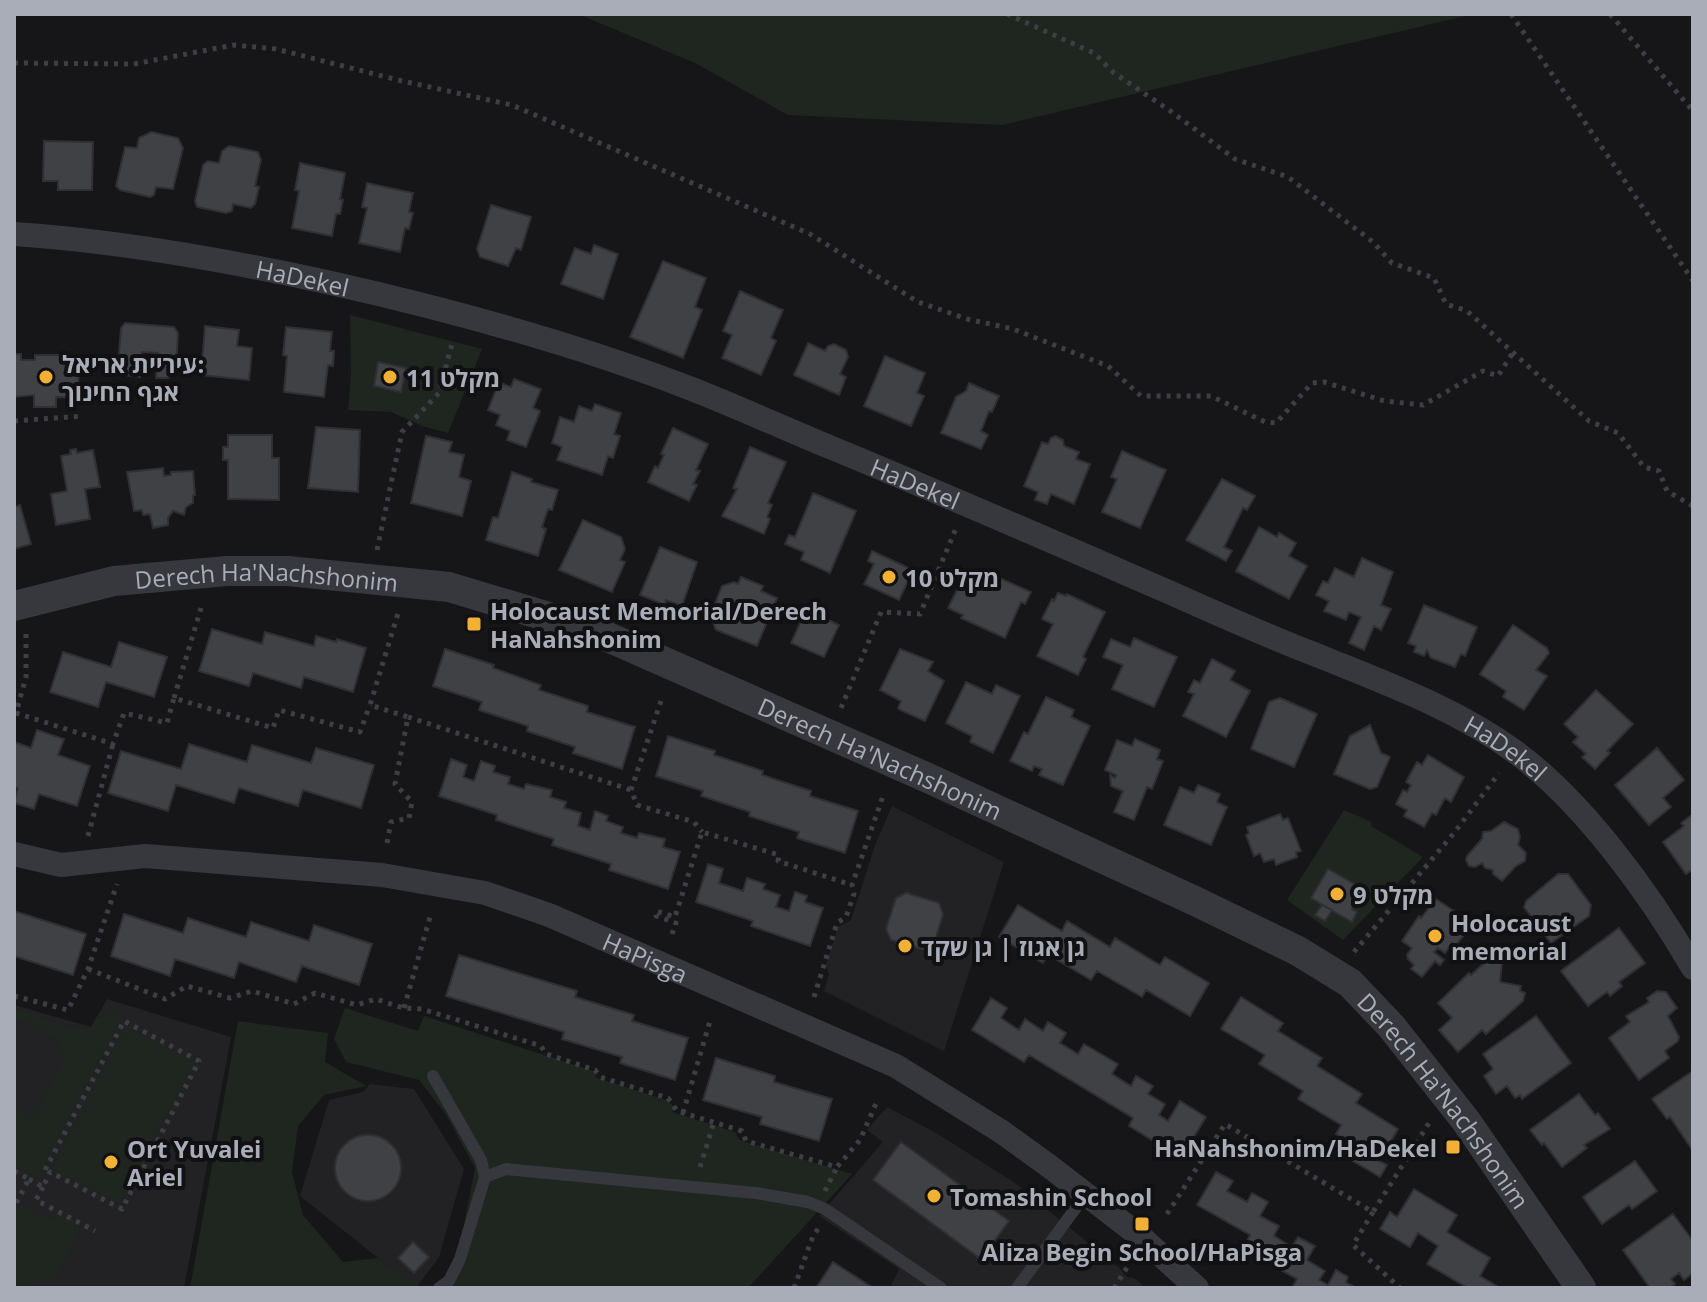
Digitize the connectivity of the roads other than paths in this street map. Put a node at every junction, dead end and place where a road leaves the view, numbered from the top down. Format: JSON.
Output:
{"nodes":[{"id":1,"x":14,"y":234,"type":"edge"},
{"id":2,"x":14,"y":606,"type":"edge"},
{"id":3,"x":14,"y":854,"type":"edge"},
{"id":4,"x":1693,"y":968,"type":"edge"},
{"id":5,"x":433,"y":1076,"type":"dead end"},
{"id":6,"x":485,"y":1177,"type":"junction"},
{"id":7,"x":1086,"y":1194,"type":"junction"},
{"id":8,"x":439,"y":1288,"type":"edge"},
{"id":9,"x":941,"y":1288,"type":"edge"},
{"id":10,"x":1017,"y":1288,"type":"edge"},
{"id":11,"x":1197,"y":1288,"type":"edge"},
{"id":12,"x":1581,"y":1288,"type":"edge"}],
"edges":[{"from":1,"to":4,"type":"street","name":"HaDekel"},
{"from":2,"to":12,"type":"street","name":"Derech Ha'Nachshonim"},
{"from":3,"to":7,"type":"street","name":"HaPisga"},
{"from":5,"to":6,"type":"lane"},
{"from":6,"to":8,"type":"lane"},
{"from":6,"to":9,"type":"lane"},
{"from":7,"to":10,"type":"lane"},
{"from":7,"to":11,"type":"street","name":"HaPisga"}]}
